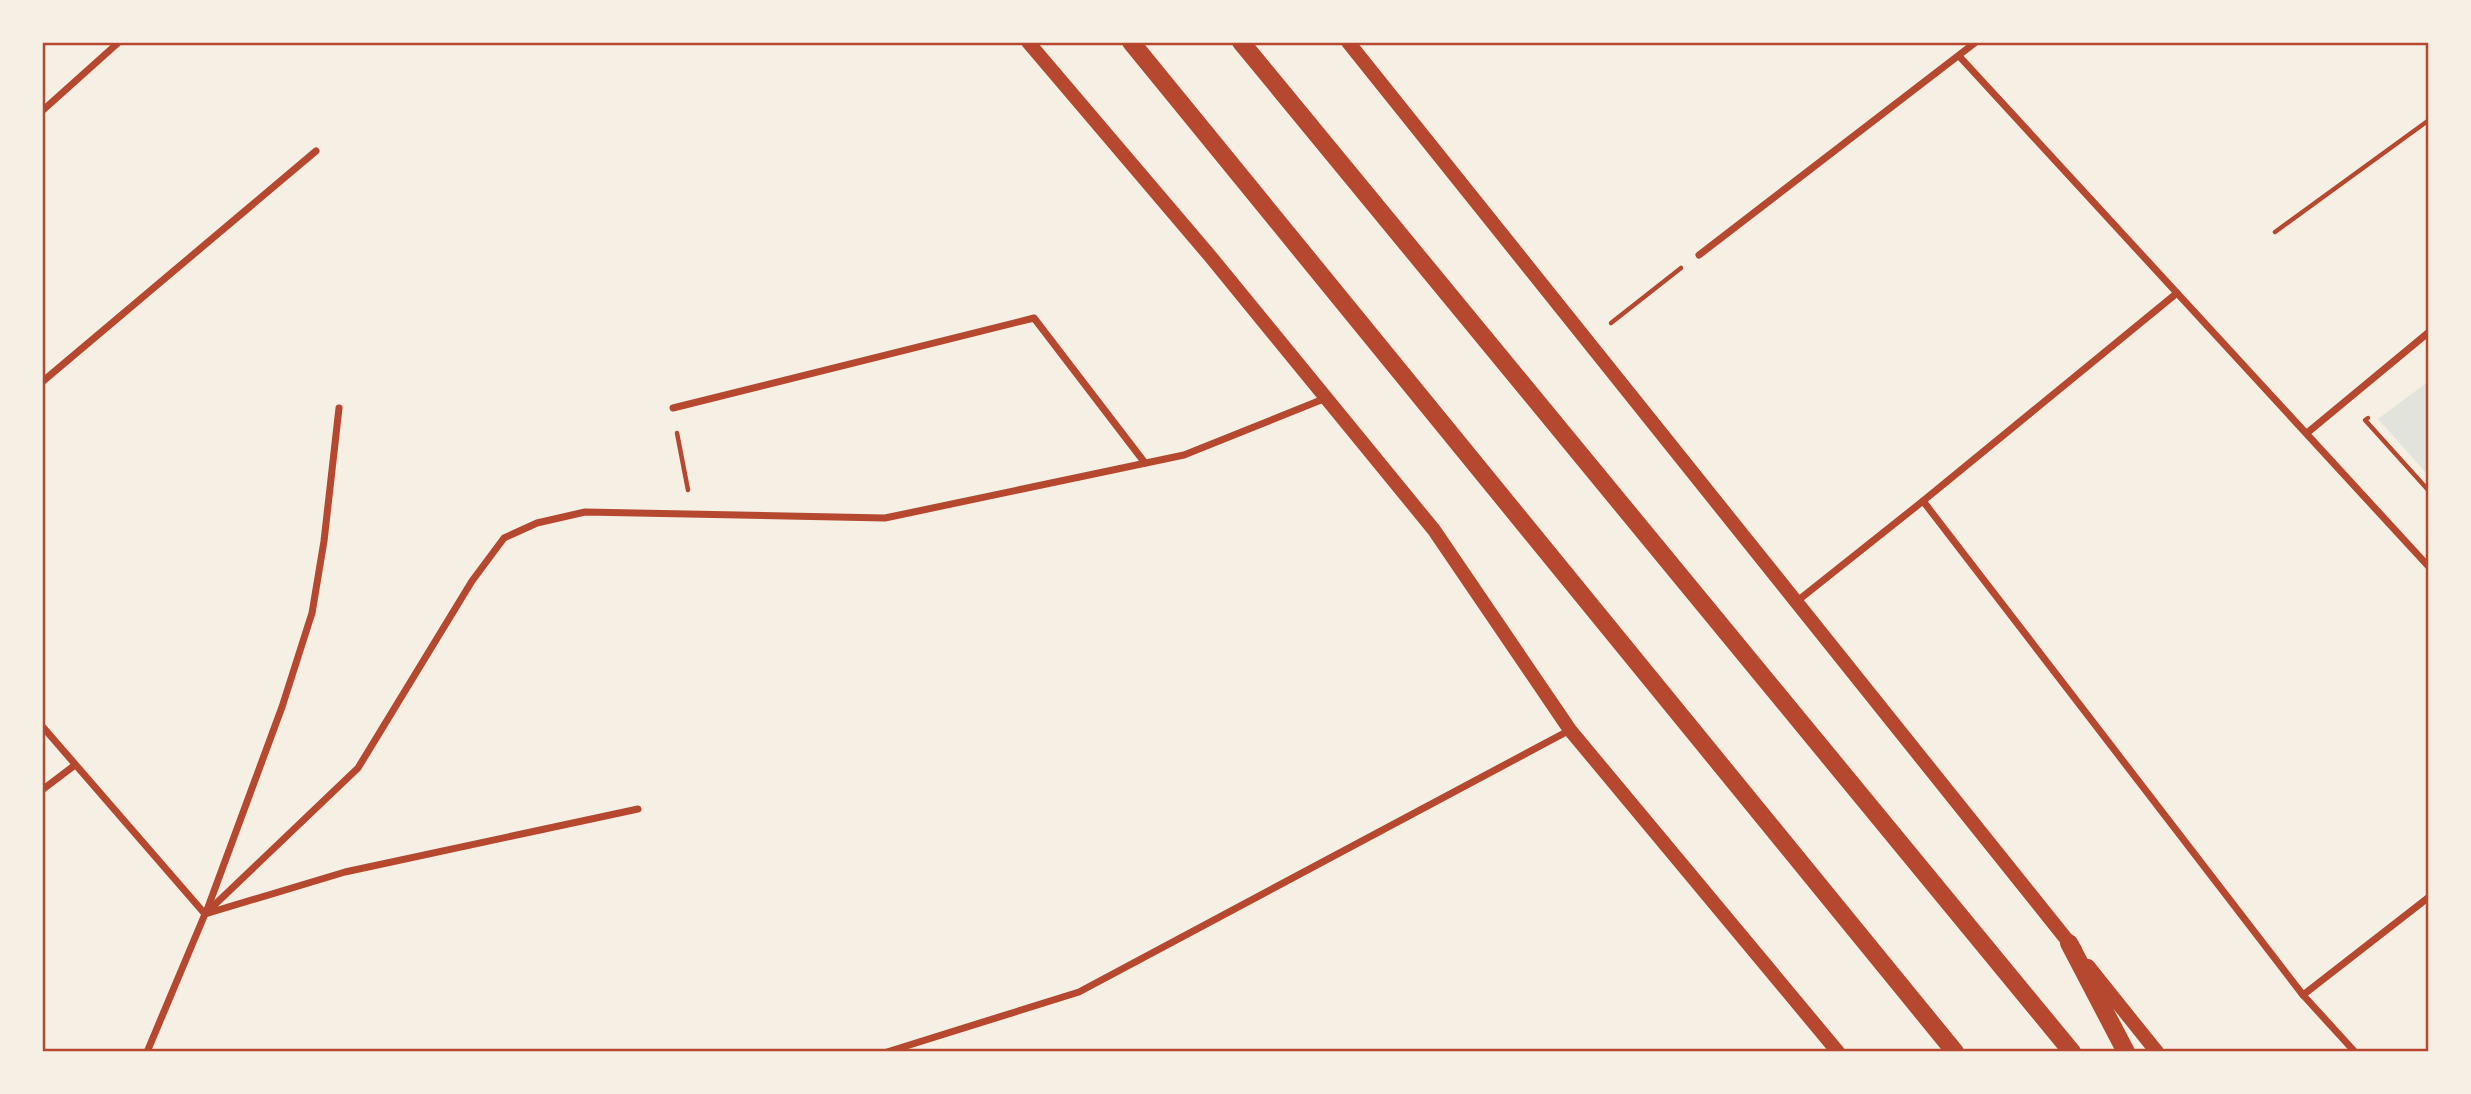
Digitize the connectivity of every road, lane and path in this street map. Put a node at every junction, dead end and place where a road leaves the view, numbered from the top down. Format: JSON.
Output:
{"nodes":[{"id":1,"x":118,"y":42,"type":"edge"},
{"id":2,"x":1028,"y":42,"type":"edge"},
{"id":3,"x":1132,"y":42,"type":"edge"},
{"id":4,"x":1241,"y":42,"type":"edge"},
{"id":5,"x":1348,"y":42,"type":"edge"},
{"id":6,"x":1976,"y":42,"type":"edge"},
{"id":7,"x":1959,"y":56,"type":"junction"},
{"id":8,"x":42,"y":111,"type":"edge"},
{"id":9,"x":2429,"y":120,"type":"edge"},
{"id":10,"x":316,"y":151,"type":"dead end"},
{"id":11,"x":2275,"y":232,"type":"dead end"},
{"id":12,"x":1699,"y":255,"type":"joint"},
{"id":13,"x":2178,"y":293,"type":"junction"},
{"id":14,"x":2429,"y":332,"type":"edge"},
{"id":15,"x":1588,"y":341,"type":"junction"},
{"id":16,"x":42,"y":382,"type":"edge"},
{"id":17,"x":1326,"y":398,"type":"junction"},
{"id":18,"x":340,"y":408,"type":"dead end"},
{"id":19,"x":673,"y":408,"type":"joint"},
{"id":20,"x":2376,"y":412,"type":"dead end"},
{"id":21,"x":2306,"y":433,"type":"junction"},
{"id":22,"x":1145,"y":463,"type":"junction"},
{"id":23,"x":2429,"y":491,"type":"edge"},
{"id":24,"x":1923,"y":501,"type":"junction"},
{"id":25,"x":693,"y":514,"type":"junction"},
{"id":26,"x":2429,"y":566,"type":"edge"},
{"id":27,"x":1796,"y":602,"type":"junction"},
{"id":28,"x":42,"y":726,"type":"edge"},
{"id":29,"x":1570,"y":730,"type":"junction"},
{"id":30,"x":75,"y":765,"type":"junction"},
{"id":31,"x":42,"y":790,"type":"edge"},
{"id":32,"x":638,"y":809,"type":"dead end"},
{"id":33,"x":2429,"y":897,"type":"edge"},
{"id":34,"x":205,"y":914,"type":"junction"},
{"id":35,"x":2069,"y":943,"type":"junction"},
{"id":36,"x":2303,"y":995,"type":"junction"},
{"id":37,"x":147,"y":1052,"type":"edge"},
{"id":38,"x":887,"y":1052,"type":"edge"},
{"id":39,"x":1838,"y":1052,"type":"edge"},
{"id":40,"x":1955,"y":1052,"type":"edge"},
{"id":41,"x":2072,"y":1052,"type":"edge"},
{"id":42,"x":2126,"y":1052,"type":"edge"},
{"id":43,"x":2157,"y":1052,"type":"edge"},
{"id":44,"x":2355,"y":1052,"type":"edge"}],
"edges":[{"from":1,"to":8,"type":"street"},
{"from":2,"to":17,"type":"main road"},
{"from":3,"to":40,"type":"main road"},
{"from":4,"to":41,"type":"main road"},
{"from":5,"to":15,"type":"main road"},
{"from":6,"to":7,"type":"street"},
{"from":7,"to":12,"type":"street"},
{"from":7,"to":13,"type":"street"},
{"from":9,"to":11,"type":"path"},
{"from":10,"to":16,"type":"street"},
{"from":12,"to":15,"type":"path"},
{"from":13,"to":21,"type":"street"},
{"from":13,"to":24,"type":"street"},
{"from":14,"to":21,"type":"street"},
{"from":15,"to":27,"type":"main road"},
{"from":17,"to":22,"type":"street"},
{"from":17,"to":29,"type":"main road"},
{"from":18,"to":34,"type":"street"},
{"from":19,"to":22,"type":"street"},
{"from":19,"to":25,"type":"path"},
{"from":20,"to":23,"type":"path"},
{"from":21,"to":26,"type":"street"},
{"from":22,"to":25,"type":"street"},
{"from":24,"to":27,"type":"street"},
{"from":24,"to":36,"type":"street"},
{"from":25,"to":34,"type":"street"},
{"from":27,"to":35,"type":"main road"},
{"from":28,"to":30,"type":"street"},
{"from":29,"to":38,"type":"street"},
{"from":29,"to":39,"type":"main road"},
{"from":30,"to":31,"type":"street"},
{"from":30,"to":34,"type":"street"},
{"from":32,"to":34,"type":"street"},
{"from":33,"to":36,"type":"street"},
{"from":34,"to":37,"type":"street"},
{"from":35,"to":42,"type":"main road"},
{"from":35,"to":43,"type":"main road"},
{"from":36,"to":44,"type":"street"}]}
